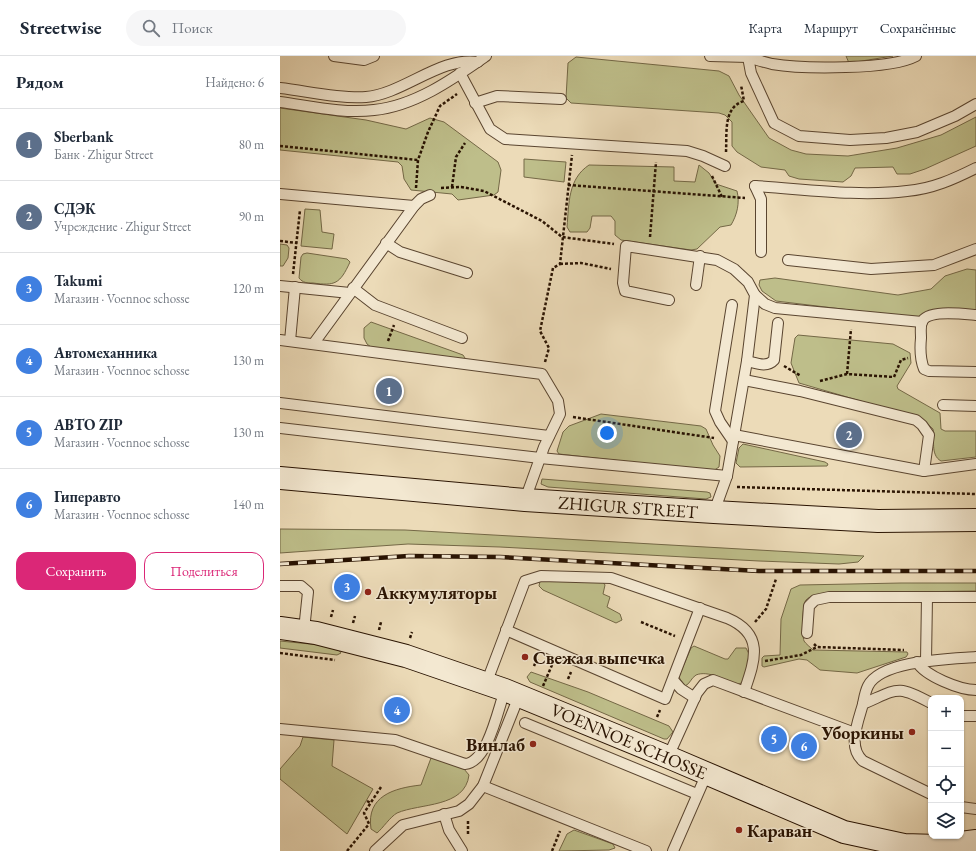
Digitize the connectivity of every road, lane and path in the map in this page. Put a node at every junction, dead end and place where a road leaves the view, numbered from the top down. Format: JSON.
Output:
{"nodes":[{"id":1,"x":334,"y":56,"type":"edge"},
{"id":2,"x":374,"y":56,"type":"edge"},
{"id":3,"x":710,"y":56,"type":"edge"},
{"id":4,"x":916,"y":56,"type":"edge"},
{"id":5,"x":748,"y":57,"type":"edge"},
{"id":6,"x":482,"y":59,"type":"edge"},
{"id":7,"x":773,"y":60,"type":"edge"},
{"id":8,"x":460,"y":73,"type":"junction"},
{"id":9,"x":740,"y":86,"type":"dead end"},
{"id":10,"x":280,"y":88,"type":"edge"},
{"id":11,"x":467,"y":88,"type":"junction"},
{"id":12,"x":560,"y":100,"type":"dead end"},
{"id":13,"x":280,"y":102,"type":"edge"},
{"id":14,"x":475,"y":103,"type":"junction"},
{"id":15,"x":976,"y":104,"type":"edge"},
{"id":16,"x":465,"y":143,"type":"dead end"},
{"id":17,"x":573,"y":145,"type":"junction"},
{"id":18,"x":280,"y":146,"type":"edge"},
{"id":19,"x":657,"y":150,"type":"junction"},
{"id":20,"x":418,"y":160,"type":"junction"},
{"id":21,"x":725,"y":166,"type":"joint"},
{"id":22,"x":976,"y":168,"type":"edge"},
{"id":23,"x":568,"y":185,"type":"junction"},
{"id":24,"x":452,"y":187,"type":"junction"},
{"id":25,"x":430,"y":191,"type":"junction"},
{"id":26,"x":654,"y":192,"type":"junction"},
{"id":27,"x":280,"y":194,"type":"edge"},
{"id":28,"x":301,"y":196,"type":"junction"},
{"id":29,"x":761,"y":199,"type":"junction"},
{"id":30,"x":414,"y":206,"type":"junction"},
{"id":31,"x":562,"y":237,"type":"junction"},
{"id":32,"x":280,"y":241,"type":"edge"},
{"id":33,"x":296,"y":243,"type":"junction"},
{"id":34,"x":386,"y":243,"type":"junction"},
{"id":35,"x":626,"y":246,"type":"junction"},
{"id":36,"x":649,"y":249,"type":"junction"},
{"id":37,"x":976,"y":249,"type":"edge"},
{"id":38,"x":761,"y":252,"type":"dead end"},
{"id":39,"x":700,"y":256,"type":"junction"},
{"id":40,"x":788,"y":260,"type":"dead end"},
{"id":41,"x":294,"y":262,"type":"dead end"},
{"id":42,"x":560,"y":264,"type":"junction"},
{"id":43,"x":624,"y":272,"type":"junction"},
{"id":44,"x":467,"y":273,"type":"dead end"},
{"id":45,"x":696,"y":285,"type":"dead end"},
{"id":46,"x":280,"y":286,"type":"edge"},
{"id":47,"x":296,"y":287,"type":"junction"},
{"id":48,"x":352,"y":290,"type":"junction"},
{"id":49,"x":755,"y":295,"type":"junction"},
{"id":50,"x":669,"y":300,"type":"dead end"},
{"id":51,"x":732,"y":305,"type":"dead end"},
{"id":52,"x":397,"y":314,"type":"junction"},
{"id":53,"x":852,"y":315,"type":"junction"},
{"id":54,"x":976,"y":315,"type":"edge"},
{"id":55,"x":922,"y":322,"type":"junction"},
{"id":56,"x":778,"y":323,"type":"dead end"},
{"id":57,"x":462,"y":338,"type":"dead end"},
{"id":58,"x":285,"y":340,"type":"edge"},
{"id":59,"x":314,"y":343,"type":"junction"},
{"id":60,"x":384,"y":353,"type":"junction"},
{"id":61,"x":774,"y":360,"type":"junction"},
{"id":62,"x":901,"y":360,"type":"dead end"},
{"id":63,"x":748,"y":361,"type":"junction"},
{"id":64,"x":976,"y":372,"type":"edge"},
{"id":65,"x":542,"y":374,"type":"junction"},
{"id":66,"x":847,"y":374,"type":"junction"},
{"id":67,"x":744,"y":380,"type":"junction"},
{"id":68,"x":808,"y":384,"type":"junction"},
{"id":69,"x":800,"y":391,"type":"junction"},
{"id":70,"x":280,"y":403,"type":"edge"},
{"id":71,"x":943,"y":405,"type":"dead end"},
{"id":72,"x":976,"y":406,"type":"edge"},
{"id":73,"x":560,"y":414,"type":"junction"},
{"id":74,"x":280,"y":428,"type":"edge"},
{"id":75,"x":549,"y":436,"type":"junction"},
{"id":76,"x":734,"y":438,"type":"junction"},
{"id":77,"x":540,"y":458,"type":"junction"},
{"id":78,"x":976,"y":464,"type":"edge"},
{"id":79,"x":924,"y":471,"type":"junction"},
{"id":80,"x":727,"y":476,"type":"junction"},
{"id":81,"x":280,"y":478,"type":"edge"},
{"id":82,"x":723,"y":487,"type":"junction"},
{"id":83,"x":976,"y":494,"type":"edge"},
{"id":84,"x":525,"y":500,"type":"junction"},
{"id":85,"x":714,"y":512,"type":"junction"},
{"id":86,"x":976,"y":520,"type":"edge"},
{"id":87,"x":776,"y":579,"type":"dead end"},
{"id":88,"x":280,"y":586,"type":"edge"},
{"id":89,"x":927,"y":597,"type":"junction"},
{"id":90,"x":976,"y":597,"type":"edge"},
{"id":91,"x":700,"y":608,"type":"junction"},
{"id":92,"x":641,"y":622,"type":"dead end"},
{"id":93,"x":280,"y":628,"type":"edge"},
{"id":94,"x":304,"y":630,"type":"junction"},
{"id":95,"x":506,"y":630,"type":"junction"},
{"id":96,"x":750,"y":633,"type":"junction"},
{"id":97,"x":807,"y":633,"type":"joint"},
{"id":98,"x":689,"y":642,"type":"junction"},
{"id":99,"x":817,"y":647,"type":"junction"},
{"id":100,"x":280,"y":653,"type":"edge"},
{"id":101,"x":976,"y":656,"type":"edge"},
{"id":102,"x":923,"y":658,"type":"junction"},
{"id":103,"x":337,"y":660,"type":"dead end"},
{"id":104,"x":753,"y":663,"type":"junction"},
{"id":105,"x":673,"y":680,"type":"junction"},
{"id":106,"x":503,"y":690,"type":"junction"},
{"id":107,"x":976,"y":690,"type":"edge"},
{"id":108,"x":744,"y":692,"type":"junction"},
{"id":109,"x":695,"y":698,"type":"junction"},
{"id":110,"x":928,"y":701,"type":"edge"},
{"id":111,"x":863,"y":704,"type":"junction"},
{"id":112,"x":964,"y":716,"type":"edge"},
{"id":113,"x":976,"y":716,"type":"edge"},
{"id":114,"x":525,"y":723,"type":"dead end"},
{"id":115,"x":280,"y":729,"type":"edge"},
{"id":116,"x":855,"y":733,"type":"junction"},
{"id":117,"x":668,"y":757,"type":"junction"},
{"id":118,"x":707,"y":773,"type":"junction"},
{"id":119,"x":482,"y":786,"type":"junction"},
{"id":120,"x":381,"y":787,"type":"dead end"},
{"id":121,"x":928,"y":793,"type":"edge"},
{"id":122,"x":697,"y":794,"type":"junction"},
{"id":123,"x":367,"y":801,"type":"dead end"},
{"id":124,"x":371,"y":803,"type":"junction"},
{"id":125,"x":469,"y":804,"type":"junction"},
{"id":126,"x":964,"y":807,"type":"edge"},
{"id":127,"x":976,"y":809,"type":"edge"},
{"id":128,"x":444,"y":814,"type":"junction"},
{"id":129,"x":566,"y":819,"type":"junction"},
{"id":130,"x":468,"y":835,"type":"dead end"},
{"id":131,"x":976,"y":841,"type":"edge"},
{"id":132,"x":347,"y":851,"type":"edge"},
{"id":133,"x":375,"y":851,"type":"edge"},
{"id":134,"x":462,"y":851,"type":"edge"},
{"id":135,"x":552,"y":851,"type":"edge"},
{"id":136,"x":646,"y":851,"type":"edge"},
{"id":137,"x":673,"y":851,"type":"edge"}],
"edges":[{"from":1,"to":2,"type":"lane"},
{"from":3,"to":5,"type":"lane"},
{"from":4,"to":7,"type":"lane"},
{"from":5,"to":7,"type":"lane"},
{"from":5,"to":15,"type":"lane"},
{"from":6,"to":8,"type":"lane"},
{"from":6,"to":10,"type":"lane"},
{"from":8,"to":11,"type":"lane"},
{"from":8,"to":13,"type":"lane"},
{"from":9,"to":21,"type":"path"},
{"from":11,"to":14,"type":"lane"},
{"from":11,"to":20,"type":"path"},
{"from":12,"to":14,"type":"lane"},
{"from":14,"to":17,"type":"lane"},
{"from":16,"to":24,"type":"path"},
{"from":17,"to":19,"type":"lane"},
{"from":17,"to":23,"type":"path"},
{"from":18,"to":20,"type":"path"},
{"from":19,"to":21,"type":"lane"},
{"from":19,"to":26,"type":"path"},
{"from":20,"to":25,"type":"path"},
{"from":22,"to":29,"type":"lane"},
{"from":23,"to":26,"type":"path"},
{"from":23,"to":31,"type":"path"},
{"from":24,"to":25,"type":"path"},
{"from":24,"to":31,"type":"path"},
{"from":25,"to":30,"type":"lane"},
{"from":26,"to":29,"type":"path"},
{"from":26,"to":36,"type":"path"},
{"from":27,"to":28,"type":"lane"},
{"from":28,"to":30,"type":"lane"},
{"from":28,"to":33,"type":"path"},
{"from":29,"to":38,"type":"lane"},
{"from":30,"to":34,"type":"lane"},
{"from":31,"to":35,"type":"path"},
{"from":31,"to":42,"type":"path"},
{"from":32,"to":33,"type":"path"},
{"from":33,"to":41,"type":"path"},
{"from":34,"to":44,"type":"lane"},
{"from":34,"to":48,"type":"lane"},
{"from":35,"to":36,"type":"lane"},
{"from":35,"to":43,"type":"lane"},
{"from":36,"to":39,"type":"lane"},
{"from":37,"to":40,"type":"lane"},
{"from":39,"to":45,"type":"lane"},
{"from":39,"to":49,"type":"lane"},
{"from":42,"to":43,"type":"path"},
{"from":42,"to":65,"type":"path"},
{"from":43,"to":50,"type":"lane"},
{"from":46,"to":47,"type":"lane"},
{"from":47,"to":48,"type":"lane"},
{"from":47,"to":58,"type":"lane"},
{"from":48,"to":52,"type":"lane"},
{"from":48,"to":59,"type":"lane"},
{"from":49,"to":53,"type":"lane"},
{"from":49,"to":63,"type":"lane"},
{"from":51,"to":76,"type":"lane"},
{"from":52,"to":57,"type":"lane"},
{"from":52,"to":60,"type":"path"},
{"from":53,"to":55,"type":"lane"},
{"from":53,"to":66,"type":"path"},
{"from":54,"to":55,"type":"lane"},
{"from":55,"to":64,"type":"lane"},
{"from":56,"to":61,"type":"lane"},
{"from":58,"to":59,"type":"lane"},
{"from":59,"to":60,"type":"lane"},
{"from":60,"to":65,"type":"lane"},
{"from":61,"to":63,"type":"lane"},
{"from":61,"to":68,"type":"path"},
{"from":62,"to":66,"type":"path"},
{"from":63,"to":67,"type":"lane"},
{"from":65,"to":73,"type":"lane"},
{"from":66,"to":68,"type":"path"},
{"from":67,"to":69,"type":"lane"},
{"from":67,"to":76,"type":"lane"},
{"from":68,"to":69,"type":"path"},
{"from":69,"to":79,"type":"lane"},
{"from":70,"to":75,"type":"lane"},
{"from":71,"to":72,"type":"lane"},
{"from":73,"to":75,"type":"lane"},
{"from":73,"to":76,"type":"path"},
{"from":74,"to":77,"type":"lane"},
{"from":75,"to":77,"type":"lane"},
{"from":76,"to":79,"type":"lane"},
{"from":76,"to":80,"type":"lane"},
{"from":77,"to":80,"type":"lane"},
{"from":77,"to":84,"type":"lane"},
{"from":78,"to":79,"type":"lane"},
{"from":80,"to":82,"type":"lane"},
{"from":81,"to":84,"type":"main road","name":"ZHIGUR STREET"},
{"from":82,"to":83,"type":"path"},
{"from":82,"to":85,"type":"lane"},
{"from":84,"to":85,"type":"main road","name":"ZHIGUR STREET"},
{"from":85,"to":86,"type":"main road","name":"ZHIGUR STREET"},
{"from":87,"to":96,"type":"path"},
{"from":88,"to":94,"type":"lane"},
{"from":89,"to":90,"type":"lane"},
{"from":89,"to":97,"type":"lane"},
{"from":89,"to":102,"type":"lane"},
{"from":91,"to":95,"type":"lane"},
{"from":91,"to":96,"type":"lane"},
{"from":91,"to":98,"type":"lane"},
{"from":92,"to":98,"type":"path"},
{"from":93,"to":94,"type":"main road","name":"VOENNOE SCHOSSE"},
{"from":94,"to":106,"type":"main road","name":"VOENNOE SCHOSSE"},
{"from":95,"to":105,"type":"lane"},
{"from":95,"to":106,"type":"lane"},
{"from":96,"to":104,"type":"lane"},
{"from":97,"to":99,"type":"path"},
{"from":98,"to":105,"type":"lane"},
{"from":99,"to":102,"type":"path"},
{"from":99,"to":104,"type":"path"},
{"from":100,"to":103,"type":"path"},
{"from":101,"to":102,"type":"lane"},
{"from":102,"to":107,"type":"lane"},
{"from":102,"to":111,"type":"lane"},
{"from":104,"to":108,"type":"lane"},
{"from":105,"to":109,"type":"lane"},
{"from":106,"to":115,"type":"lane"},
{"from":106,"to":117,"type":"main road","name":"VOENNOE SCHOSSE"},
{"from":106,"to":119,"type":"lane"},
{"from":108,"to":109,"type":"lane"},
{"from":108,"to":116,"type":"lane"},
{"from":109,"to":117,"type":"lane"},
{"from":110,"to":111,"type":"lane"},
{"from":111,"to":116,"type":"lane"},
{"from":112,"to":113,"type":"lane"},
{"from":114,"to":122,"type":"lane"},
{"from":116,"to":121,"type":"lane"},
{"from":117,"to":118,"type":"main road","name":"VOENNOE SCHOSSE"},
{"from":118,"to":122,"type":"lane"},
{"from":118,"to":131,"type":"main road","name":"VOENNOE SCHOSSE"},
{"from":119,"to":125,"type":"lane"},
{"from":119,"to":129,"type":"lane"},
{"from":120,"to":124,"type":"path"},
{"from":122,"to":137,"type":"lane"},
{"from":123,"to":124,"type":"path"},
{"from":124,"to":132,"type":"path"},
{"from":125,"to":128,"type":"lane"},
{"from":125,"to":130,"type":"path"},
{"from":126,"to":127,"type":"lane"},
{"from":128,"to":133,"type":"lane"},
{"from":128,"to":134,"type":"lane"},
{"from":129,"to":135,"type":"path"},
{"from":129,"to":136,"type":"lane"}]}
